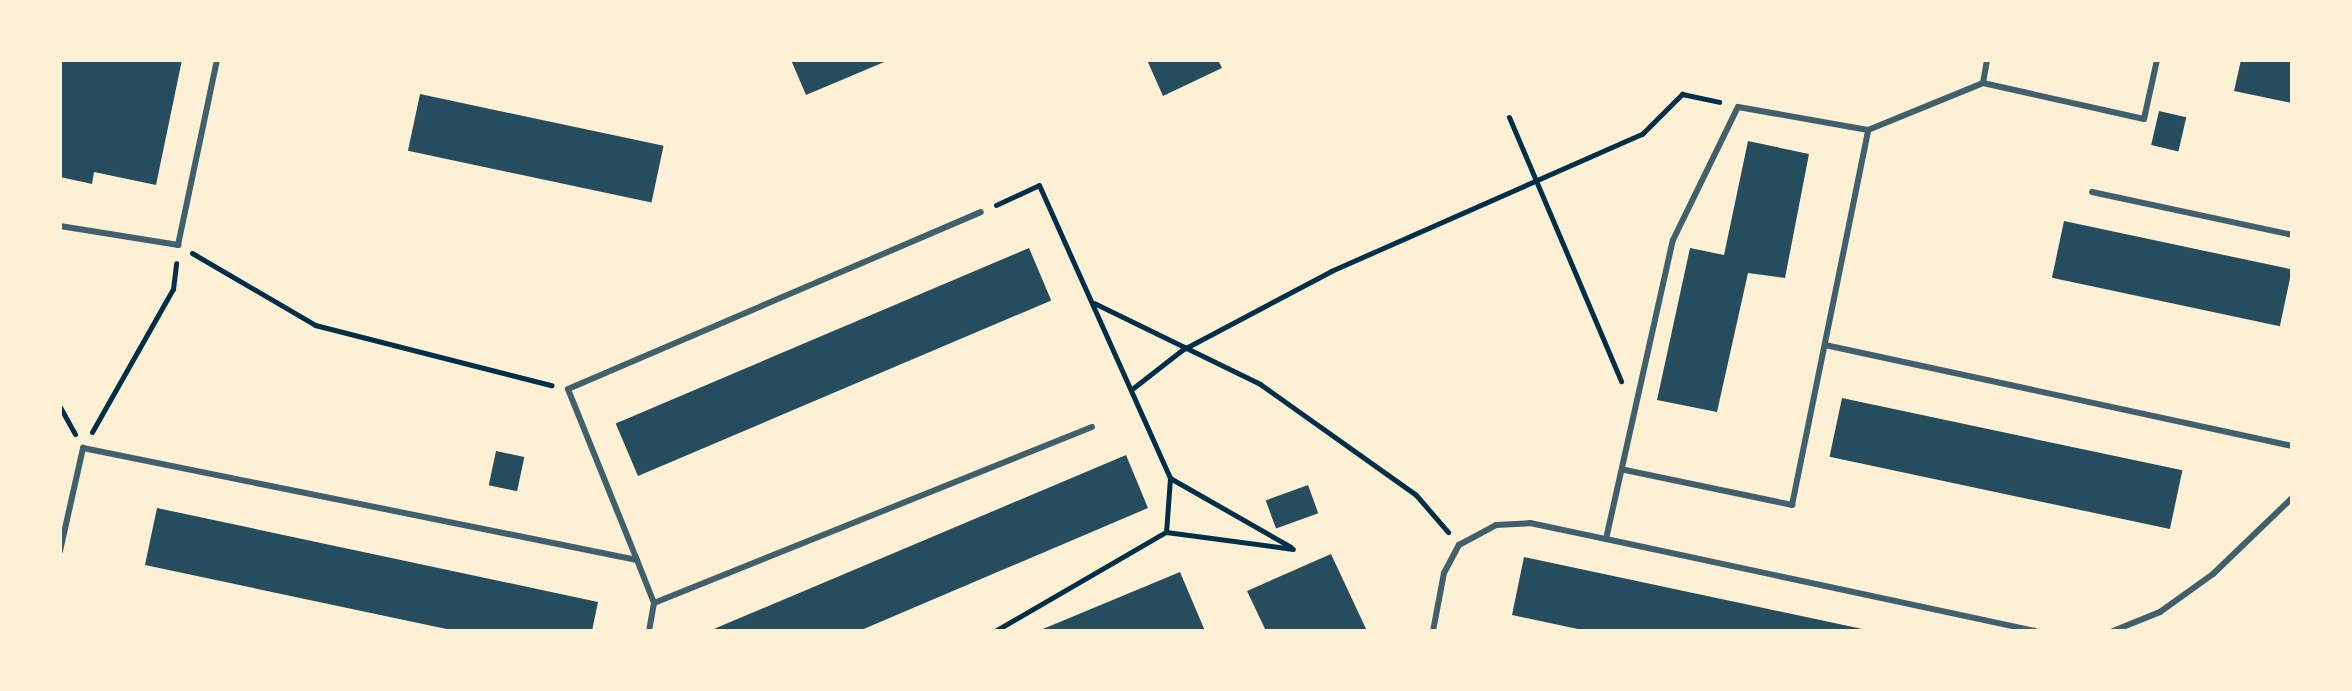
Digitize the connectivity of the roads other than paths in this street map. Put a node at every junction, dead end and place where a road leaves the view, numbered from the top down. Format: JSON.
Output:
{"nodes":[{"id":1,"x":217,"y":60,"type":"edge"},
{"id":2,"x":1987,"y":60,"type":"edge"},
{"id":3,"x":2157,"y":60,"type":"edge"},
{"id":4,"x":1983,"y":83,"type":"junction"},
{"id":5,"x":1868,"y":130,"type":"junction"},
{"id":6,"x":2092,"y":192,"type":"dead end"},
{"id":7,"x":981,"y":212,"type":"road end"},
{"id":8,"x":60,"y":226,"type":"edge"},
{"id":9,"x":2292,"y":235,"type":"edge"},
{"id":10,"x":1825,"y":345,"type":"junction"},
{"id":11,"x":1092,"y":427,"type":"dead end"},
{"id":12,"x":2292,"y":446,"type":"edge"},
{"id":13,"x":1625,"y":470,"type":"junction"},
{"id":14,"x":2292,"y":498,"type":"edge"},
{"id":15,"x":1606,"y":539,"type":"junction"},
{"id":16,"x":60,"y":551,"type":"edge"},
{"id":17,"x":637,"y":560,"type":"junction"},
{"id":18,"x":654,"y":603,"type":"junction"},
{"id":19,"x":649,"y":631,"type":"edge"},
{"id":20,"x":1433,"y":631,"type":"edge"},
{"id":21,"x":2035,"y":631,"type":"edge"},
{"id":22,"x":2113,"y":631,"type":"edge"}],
"edges":[{"from":1,"to":8,"type":"lane"},
{"from":2,"to":4,"type":"lane"},
{"from":3,"to":4,"type":"lane"},
{"from":4,"to":5,"type":"lane"},
{"from":5,"to":10,"type":"lane"},
{"from":5,"to":13,"type":"lane"},
{"from":6,"to":9,"type":"lane"},
{"from":7,"to":17,"type":"lane"},
{"from":10,"to":12,"type":"lane"},
{"from":10,"to":13,"type":"lane"},
{"from":11,"to":18,"type":"lane"},
{"from":13,"to":15,"type":"lane"},
{"from":14,"to":22,"type":"lane"},
{"from":15,"to":20,"type":"lane"},
{"from":15,"to":21,"type":"lane"},
{"from":16,"to":17,"type":"lane"},
{"from":17,"to":18,"type":"lane"},
{"from":18,"to":19,"type":"lane"}]}
